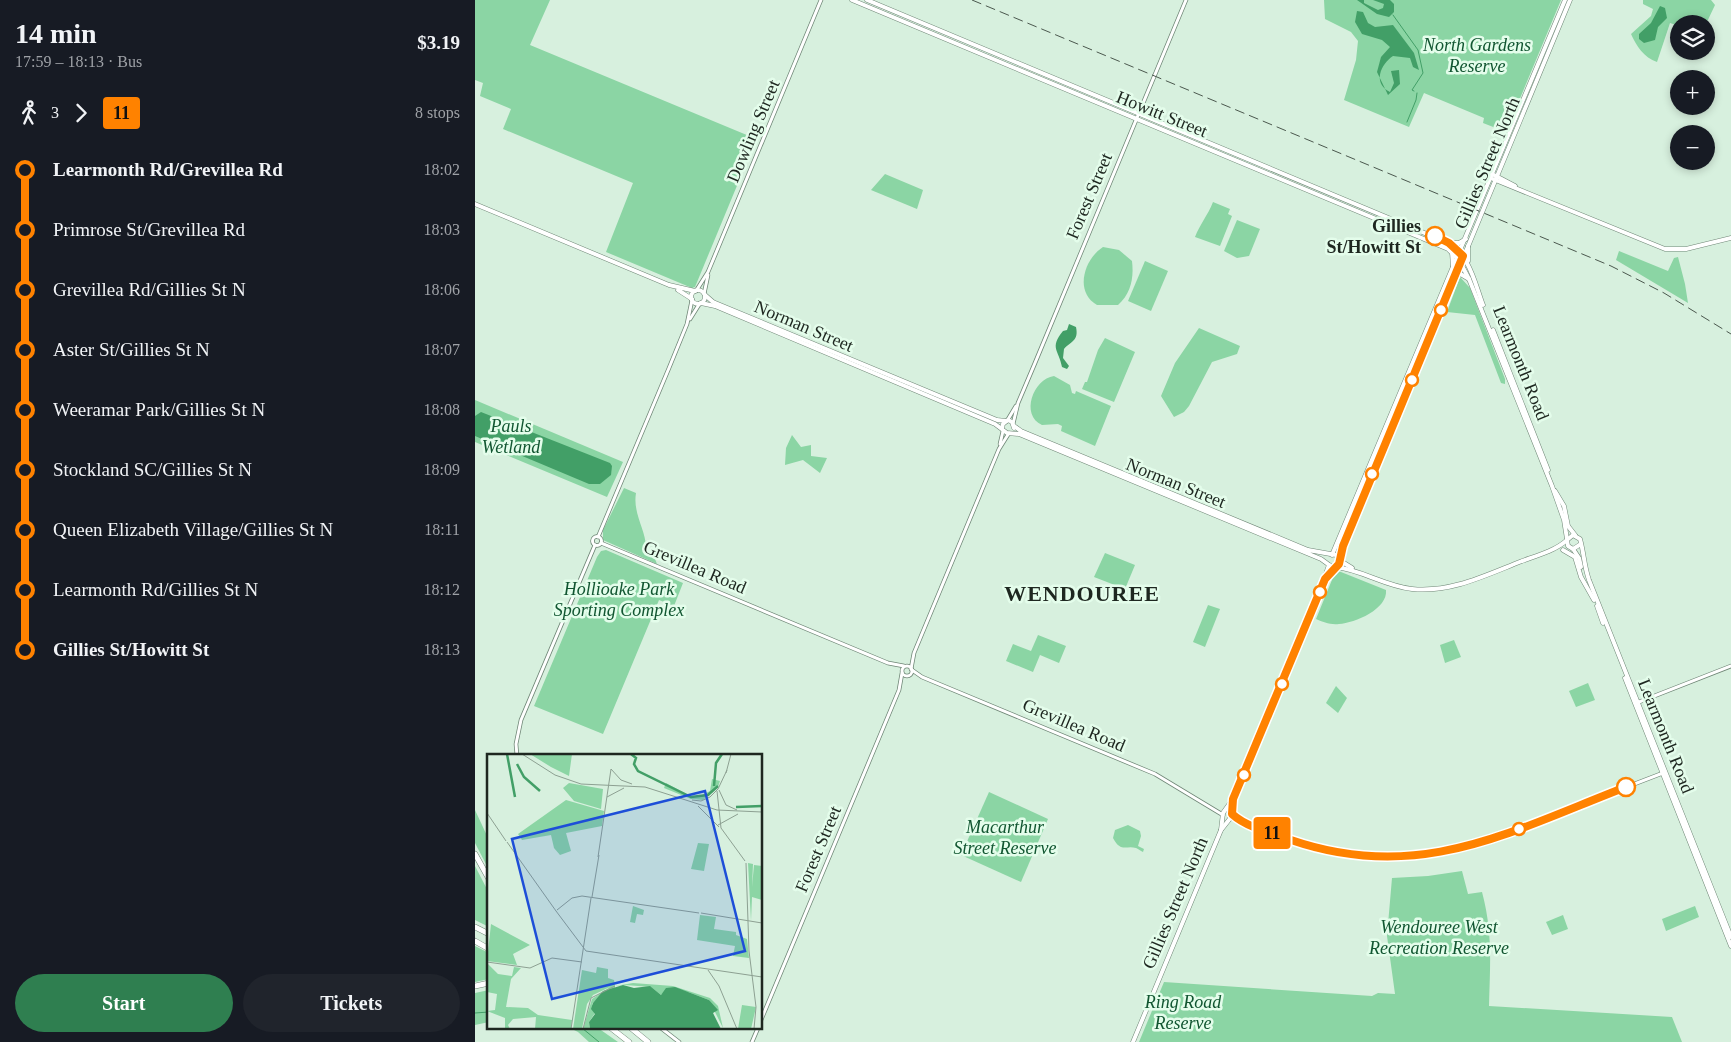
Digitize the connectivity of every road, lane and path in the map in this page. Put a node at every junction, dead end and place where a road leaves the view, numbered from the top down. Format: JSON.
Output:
{"nodes":[{"id":1,"x":821,"y":0,"type":"edge"},
{"id":2,"x":852,"y":0,"type":"edge"},
{"id":3,"x":867,"y":0,"type":"edge"},
{"id":4,"x":1186,"y":0,"type":"edge"},
{"id":5,"x":1565,"y":0,"type":"edge"},
{"id":6,"x":1570,"y":0,"type":"edge"},
{"id":7,"x":1139,"y":113,"type":"junction"},
{"id":8,"x":1137,"y":118,"type":"junction"},
{"id":9,"x":1191,"y":134,"type":"junction"},
{"id":10,"x":1189,"y":140,"type":"junction"},
{"id":11,"x":1491,"y":176,"type":"junction"},
{"id":12,"x":1496,"y":178,"type":"junction"},
{"id":13,"x":475,"y":204,"type":"edge"},
{"id":14,"x":1374,"y":213,"type":"junction"},
{"id":15,"x":1412,"y":229,"type":"junction"},
{"id":16,"x":1731,"y":238,"type":"edge"},
{"id":17,"x":1466,"y":239,"type":"junction"},
{"id":18,"x":1449,"y":243,"type":"junction"},
{"id":19,"x":1468,"y":245,"type":"junction"},
{"id":20,"x":1452,"y":252,"type":"junction"},
{"id":21,"x":1462,"y":254,"type":"junction"},
{"id":22,"x":1459,"y":260,"type":"junction"},
{"id":23,"x":1468,"y":264,"type":"junction"},
{"id":24,"x":1455,"y":270,"type":"junction"},
{"id":25,"x":708,"y":272,"type":"junction"},
{"id":26,"x":1469,"y":279,"type":"junction"},
{"id":27,"x":669,"y":285,"type":"junction"},
{"id":28,"x":695,"y":291,"type":"junction"},
{"id":29,"x":704,"y":295,"type":"junction"},
{"id":30,"x":692,"y":299,"type":"junction"},
{"id":31,"x":701,"y":303,"type":"junction"},
{"id":32,"x":687,"y":324,"type":"junction"},
{"id":33,"x":1496,"y":341,"type":"junction"},
{"id":34,"x":1517,"y":393,"type":"junction"},
{"id":35,"x":1018,"y":403,"type":"junction"},
{"id":36,"x":1006,"y":421,"type":"junction"},
{"id":37,"x":1014,"y":425,"type":"junction"},
{"id":38,"x":1003,"y":429,"type":"junction"},
{"id":39,"x":1010,"y":433,"type":"junction"},
{"id":40,"x":999,"y":450,"type":"junction"},
{"id":41,"x":1359,"y":500,"type":"junction"},
{"id":42,"x":1242,"y":523,"type":"junction"},
{"id":43,"x":1575,"y":535,"type":"junction"},
{"id":44,"x":599,"y":538,"type":"junction"},
{"id":45,"x":1567,"y":540,"type":"junction"},
{"id":46,"x":601,"y":543,"type":"junction"},
{"id":47,"x":1581,"y":544,"type":"junction"},
{"id":48,"x":595,"y":546,"type":"junction"},
{"id":49,"x":1572,"y":549,"type":"junction"},
{"id":50,"x":1563,"y":550,"type":"junction"},
{"id":51,"x":1543,"y":553,"type":"junction"},
{"id":52,"x":1332,"y":555,"type":"junction"},
{"id":53,"x":1339,"y":559,"type":"junction"},
{"id":54,"x":1328,"y":564,"type":"junction"},
{"id":55,"x":1335,"y":567,"type":"junction"},
{"id":56,"x":1357,"y":571,"type":"junction"},
{"id":57,"x":1325,"y":579,"type":"junction"},
{"id":58,"x":1584,"y":581,"type":"junction"},
{"id":59,"x":914,"y":653,"type":"junction"},
{"id":60,"x":889,"y":663,"type":"junction"},
{"id":61,"x":905,"y":666,"type":"junction"},
{"id":62,"x":1731,"y":666,"type":"edge"},
{"id":63,"x":912,"y":669,"type":"junction"},
{"id":64,"x":902,"y":672,"type":"junction"},
{"id":65,"x":909,"y":675,"type":"junction"},
{"id":66,"x":922,"y":677,"type":"junction"},
{"id":67,"x":899,"y":689,"type":"junction"},
{"id":68,"x":1637,"y":703,"type":"junction"},
{"id":69,"x":517,"y":754,"type":"edge"},
{"id":70,"x":1665,"y":772,"type":"junction"},
{"id":71,"x":1233,"y":799,"type":"junction"},
{"id":72,"x":1224,"y":813,"type":"junction"},
{"id":73,"x":1232,"y":813,"type":"junction"},
{"id":74,"x":1229,"y":819,"type":"junction"},
{"id":75,"x":1246,"y":822,"type":"junction"},
{"id":76,"x":1221,"y":830,"type":"junction"},
{"id":77,"x":475,"y":854,"type":"edge"},
{"id":78,"x":487,"y":875,"type":"edge"},
{"id":79,"x":475,"y":927,"type":"edge"},
{"id":80,"x":1726,"y":930,"type":"junction"},
{"id":81,"x":487,"y":933,"type":"edge"},
{"id":82,"x":1731,"y":937,"type":"edge"},
{"id":83,"x":475,"y":941,"type":"edge"},
{"id":84,"x":1731,"y":946,"type":"edge"},
{"id":85,"x":487,"y":947,"type":"edge"},
{"id":86,"x":763,"y":1015,"type":"edge"},
{"id":87,"x":613,"y":1030,"type":"edge"},
{"id":88,"x":633,"y":1030,"type":"edge"},
{"id":89,"x":664,"y":1030,"type":"edge"},
{"id":90,"x":757,"y":1030,"type":"edge"},
{"id":91,"x":629,"y":1042,"type":"edge"},
{"id":92,"x":648,"y":1042,"type":"edge"},
{"id":93,"x":679,"y":1042,"type":"edge"},
{"id":94,"x":752,"y":1042,"type":"edge"},
{"id":95,"x":1133,"y":1042,"type":"edge"}],
"edges":[{"from":1,"to":25,"type":"street","name":"Dowling Street"},
{"from":2,"to":8,"type":"main road","name":"Howitt Street"},
{"from":3,"to":7,"type":"main road","name":"Howitt Street"},
{"from":4,"to":7,"type":"street","name":"Forest Street"},
{"from":5,"to":11,"type":"main road","name":"Gillies Street North"},
{"from":6,"to":12,"type":"main road","name":"Gillies Street North"},
{"from":7,"to":8,"type":"street","name":"Forest Street"},
{"from":7,"to":9,"type":"main road","name":"Howitt Street"},
{"from":8,"to":10,"type":"main road","name":"Howitt Street"},
{"from":8,"to":35,"type":"street","name":"Forest Street"},
{"from":9,"to":10,"type":"main road"},
{"from":9,"to":14,"type":"main road","name":"Howitt Street"},
{"from":10,"to":14,"type":"main road","name":"Howitt Street"},
{"from":11,"to":12,"type":"main road"},
{"from":11,"to":17,"type":"main road","name":"Gillies Street North"},
{"from":12,"to":16,"type":"main road"},
{"from":12,"to":19,"type":"main road","name":"Gillies Street North"},
{"from":13,"to":27,"type":"main road","name":"Norman Street"},
{"from":14,"to":15,"type":"main road","name":"Howitt Street"},
{"from":15,"to":18,"type":"main road","name":"Howitt Street"},
{"from":15,"to":20,"type":"main road","name":"Howitt Street"},
{"from":17,"to":18,"type":"main road"},
{"from":17,"to":21,"type":"main road","name":"Gillies Street North"},
{"from":18,"to":21,"type":"main road","name":"Howitt Street"},
{"from":19,"to":21,"type":"main road","name":"Gillies Street North"},
{"from":19,"to":23,"type":"main road"},
{"from":20,"to":22,"type":"main road","name":"Howitt Street"},
{"from":20,"to":24,"type":"main road"},
{"from":21,"to":22,"type":"main road","name":"Gillies Street North"},
{"from":21,"to":23,"type":"main road","name":"Learmonth Road"},
{"from":22,"to":24,"type":"main road","name":"Gillies Street North"},
{"from":22,"to":26,"type":"main road","name":"Learmonth Road"},
{"from":23,"to":33,"type":"main road","name":"Learmonth Road"},
{"from":24,"to":26,"type":"main road"},
{"from":24,"to":41,"type":"main road","name":"Gillies Street North"},
{"from":25,"to":28,"type":"street","name":"Dowling Street"},
{"from":25,"to":29,"type":"street","name":"Dowling Street"},
{"from":26,"to":33,"type":"main road","name":"Learmonth Road"},
{"from":27,"to":28,"type":"main road","name":"Norman Street"},
{"from":27,"to":30,"type":"main road","name":"Norman Street"},
{"from":28,"to":29,"type":"main road","name":"Norman Street"},
{"from":28,"to":30,"type":"main road"},
{"from":29,"to":31,"type":"main road"},
{"from":29,"to":36,"type":"main road","name":"Norman Street"},
{"from":30,"to":31,"type":"main road","name":"Norman Street"},
{"from":30,"to":32,"type":"street"},
{"from":31,"to":32,"type":"street"},
{"from":31,"to":38,"type":"main road","name":"Norman Street"},
{"from":32,"to":44,"type":"street"},
{"from":33,"to":34,"type":"main road","name":"Learmonth Road"},
{"from":34,"to":43,"type":"main road","name":"Learmonth Road"},
{"from":34,"to":45,"type":"main road","name":"Learmonth Road"},
{"from":35,"to":36,"type":"street","name":"Forest Street"},
{"from":35,"to":37,"type":"street","name":"Forest Street"},
{"from":36,"to":37,"type":"main road","name":"Norman Street"},
{"from":36,"to":38,"type":"main road"},
{"from":37,"to":39,"type":"main road"},
{"from":37,"to":42,"type":"main road","name":"Norman Street"},
{"from":38,"to":39,"type":"main road","name":"Norman Street"},
{"from":38,"to":40,"type":"street"},
{"from":39,"to":40,"type":"street"},
{"from":39,"to":42,"type":"main road","name":"Norman Street"},
{"from":40,"to":59,"type":"street"},
{"from":41,"to":52,"type":"main road","name":"Gillies Street North"},
{"from":41,"to":53,"type":"main road","name":"Gillies Street North"},
{"from":42,"to":52,"type":"main road","name":"Norman Street"},
{"from":42,"to":54,"type":"main road","name":"Norman Street"},
{"from":43,"to":45,"type":"main road"},
{"from":43,"to":47,"type":"main road"},
{"from":44,"to":46,"type":"street"},
{"from":44,"to":48,"type":"street"},
{"from":45,"to":49,"type":"main road"},
{"from":45,"to":51,"type":"main road"},
{"from":46,"to":48,"type":"street"},
{"from":46,"to":60,"type":"street","name":"Grevillea Road"},
{"from":47,"to":49,"type":"main road"},
{"from":47,"to":68,"type":"main road","name":"Learmonth Road"},
{"from":48,"to":69,"type":"street"},
{"from":49,"to":50,"type":"main road"},
{"from":49,"to":58,"type":"main road","name":"Learmonth Road"},
{"from":50,"to":51,"type":"main road"},
{"from":50,"to":58,"type":"main road","name":"Learmonth Road"},
{"from":51,"to":56,"type":"main road"},
{"from":52,"to":53,"type":"main road","name":"Norman Street"},
{"from":52,"to":54,"type":"main road","name":"Gillies Street North"},
{"from":53,"to":55,"type":"main road","name":"Gillies Street North"},
{"from":53,"to":56,"type":"main road"},
{"from":54,"to":55,"type":"main road","name":"Norman Street"},
{"from":54,"to":57,"type":"main road","name":"Gillies Street North"},
{"from":55,"to":56,"type":"main road"},
{"from":55,"to":57,"type":"main road","name":"Gillies Street North"},
{"from":57,"to":71,"type":"main road","name":"Gillies Street North"},
{"from":58,"to":68,"type":"main road","name":"Learmonth Road"},
{"from":59,"to":61,"type":"street"},
{"from":59,"to":63,"type":"street"},
{"from":60,"to":61,"type":"street","name":"Grevillea Road"},
{"from":60,"to":64,"type":"street","name":"Grevillea Road"},
{"from":61,"to":63,"type":"street","name":"Grevillea Road"},
{"from":61,"to":64,"type":"street"},
{"from":62,"to":68,"type":"street"},
{"from":63,"to":65,"type":"street"},
{"from":63,"to":66,"type":"street","name":"Grevillea Road"},
{"from":64,"to":65,"type":"street","name":"Grevillea Road"},
{"from":64,"to":67,"type":"street"},
{"from":65,"to":66,"type":"street","name":"Grevillea Road"},
{"from":65,"to":67,"type":"street"},
{"from":66,"to":72,"type":"street","name":"Grevillea Road"},
{"from":67,"to":86,"type":"street","name":"Forest Street"},
{"from":68,"to":70,"type":"main road","name":"Learmonth Road"},
{"from":70,"to":75,"type":"street"},
{"from":70,"to":80,"type":"main road","name":"Learmonth Road"},
{"from":71,"to":72,"type":"main road","name":"Gillies Street North"},
{"from":71,"to":73,"type":"main road","name":"Gillies Street North"},
{"from":72,"to":73,"type":"main road"},
{"from":72,"to":74,"type":"main road"},
{"from":72,"to":76,"type":"main road","name":"Gillies Street North"},
{"from":73,"to":74,"type":"main road","name":"Gillies Street North"},
{"from":73,"to":75,"type":"street"},
{"from":74,"to":75,"type":"street"},
{"from":74,"to":76,"type":"main road","name":"Gillies Street North"},
{"from":76,"to":95,"type":"main road","name":"Gillies Street North"},
{"from":77,"to":78,"type":"highway"},
{"from":79,"to":81,"type":"highway"},
{"from":80,"to":82,"type":"main road","name":"Learmonth Road"},
{"from":80,"to":84,"type":"main road","name":"Learmonth Road"},
{"from":83,"to":85,"type":"highway"},
{"from":87,"to":91,"type":"highway"},
{"from":88,"to":92,"type":"highway"},
{"from":89,"to":93,"type":"street"},
{"from":90,"to":94,"type":"street"}]}
